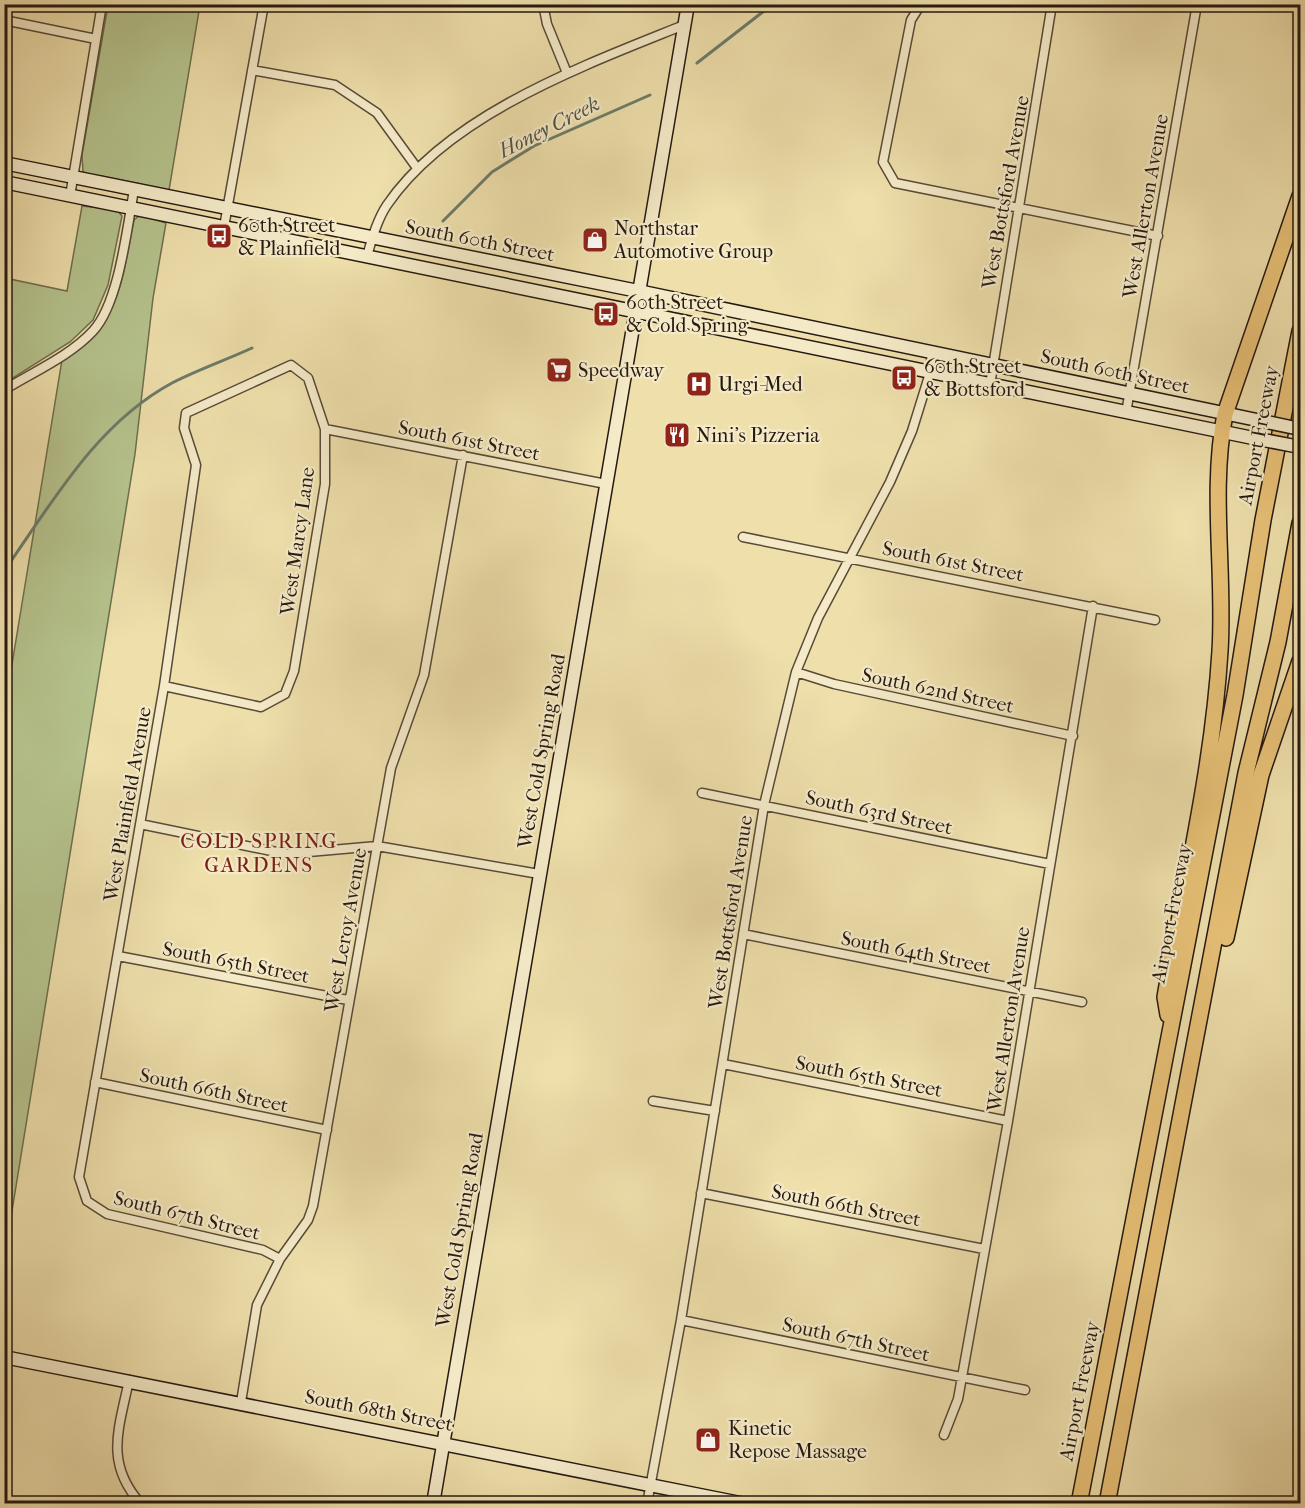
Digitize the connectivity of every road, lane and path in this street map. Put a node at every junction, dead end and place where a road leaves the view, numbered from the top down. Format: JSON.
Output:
{"nodes":[{"id":1,"x":102,"y":4,"type":"edge"},
{"id":2,"x":264,"y":4,"type":"edge"},
{"id":3,"x":543,"y":4,"type":"edge"},
{"id":4,"x":688,"y":4,"type":"edge"},
{"id":5,"x":921,"y":4,"type":"edge"},
{"id":6,"x":1052,"y":4,"type":"edge"},
{"id":7,"x":1197,"y":4,"type":"edge"},
{"id":8,"x":4,"y":20,"type":"edge"},
{"id":9,"x":684,"y":25,"type":"junction"},
{"id":10,"x":96,"y":39,"type":"junction"},
{"id":11,"x":252,"y":70,"type":"junction"},
{"id":12,"x":567,"y":73,"type":"junction"},
{"id":13,"x":4,"y":163,"type":"edge"},
{"id":14,"x":417,"y":168,"type":"junction"},
{"id":15,"x":73,"y":178,"type":"junction"},
{"id":16,"x":4,"y":182,"type":"edge"},
{"id":17,"x":134,"y":190,"type":"junction"},
{"id":18,"x":70,"y":196,"type":"junction"},
{"id":19,"x":1300,"y":196,"type":"edge"},
{"id":20,"x":131,"y":208,"type":"junction"},
{"id":21,"x":1019,"y":208,"type":"junction"},
{"id":22,"x":227,"y":209,"type":"junction"},
{"id":23,"x":224,"y":227,"type":"junction"},
{"id":24,"x":1158,"y":236,"type":"junction"},
{"id":25,"x":372,"y":238,"type":"junction"},
{"id":26,"x":367,"y":256,"type":"junction"},
{"id":27,"x":576,"y":279,"type":"junction"},
{"id":28,"x":638,"y":291,"type":"junction"},
{"id":29,"x":542,"y":292,"type":"junction"},
{"id":30,"x":634,"y":312,"type":"junction"},
{"id":31,"x":1300,"y":331,"type":"edge"},
{"id":32,"x":932,"y":352,"type":"junction"},
{"id":33,"x":993,"y":364,"type":"junction"},
{"id":34,"x":291,"y":365,"type":"joint"},
{"id":35,"x":930,"y":373,"type":"junction"},
{"id":36,"x":990,"y":385,"type":"junction"},
{"id":37,"x":4,"y":390,"type":"edge"},
{"id":38,"x":1129,"y":394,"type":"junction"},
{"id":39,"x":1126,"y":413,"type":"junction"},
{"id":40,"x":1225,"y":414,"type":"junction"},
{"id":41,"x":325,"y":429,"type":"junction"},
{"id":42,"x":1300,"y":429,"type":"edge"},
{"id":43,"x":1222,"y":432,"type":"junction"},
{"id":44,"x":1300,"y":447,"type":"edge"},
{"id":45,"x":463,"y":455,"type":"junction"},
{"id":46,"x":606,"y":484,"type":"junction"},
{"id":47,"x":1300,"y":523,"type":"edge"},
{"id":48,"x":743,"y":537,"type":"dead end"},
{"id":49,"x":850,"y":557,"type":"junction"},
{"id":50,"x":1093,"y":606,"type":"junction"},
{"id":51,"x":1155,"y":620,"type":"dead end"},
{"id":52,"x":1300,"y":661,"type":"edge"},
{"id":53,"x":796,"y":672,"type":"junction"},
{"id":54,"x":164,"y":686,"type":"junction"},
{"id":55,"x":1073,"y":736,"type":"junction"},
{"id":56,"x":702,"y":793,"type":"dead end"},
{"id":57,"x":764,"y":805,"type":"junction"},
{"id":58,"x":140,"y":824,"type":"junction"},
{"id":59,"x":377,"y":846,"type":"junction"},
{"id":60,"x":1050,"y":864,"type":"junction"},
{"id":61,"x":539,"y":874,"type":"junction"},
{"id":62,"x":743,"y":934,"type":"junction"},
{"id":63,"x":118,"y":956,"type":"junction"},
{"id":64,"x":1208,"y":978,"type":"junction"},
{"id":65,"x":1028,"y":991,"type":"junction"},
{"id":66,"x":348,"y":1000,"type":"junction"},
{"id":67,"x":1082,"y":1002,"type":"dead end"},
{"id":68,"x":1170,"y":1026,"type":"junction"},
{"id":69,"x":723,"y":1064,"type":"junction"},
{"id":70,"x":95,"y":1082,"type":"junction"},
{"id":71,"x":653,"y":1101,"type":"dead end"},
{"id":72,"x":715,"y":1111,"type":"junction"},
{"id":73,"x":1008,"y":1121,"type":"junction"},
{"id":74,"x":327,"y":1130,"type":"junction"},
{"id":75,"x":701,"y":1193,"type":"junction"},
{"id":76,"x":87,"y":1201,"type":"joint"},
{"id":77,"x":984,"y":1249,"type":"junction"},
{"id":78,"x":280,"y":1259,"type":"junction"},
{"id":79,"x":681,"y":1320,"type":"junction"},
{"id":80,"x":4,"y":1357,"type":"edge"},
{"id":81,"x":962,"y":1377,"type":"junction"},
{"id":82,"x":129,"y":1380,"type":"junction"},
{"id":83,"x":1025,"y":1390,"type":"dead end"},
{"id":84,"x":241,"y":1402,"type":"junction"},
{"id":85,"x":944,"y":1435,"type":"dead end"},
{"id":86,"x":442,"y":1443,"type":"junction"},
{"id":87,"x":652,"y":1484,"type":"junction"},
{"id":88,"x":141,"y":1503,"type":"edge"},
{"id":89,"x":433,"y":1503,"type":"edge"},
{"id":90,"x":647,"y":1503,"type":"edge"},
{"id":91,"x":745,"y":1503,"type":"edge"},
{"id":92,"x":1079,"y":1503,"type":"edge"},
{"id":93,"x":1107,"y":1503,"type":"edge"}],
"edges":[{"from":1,"to":10,"type":"street"},
{"from":2,"to":11,"type":"street"},
{"from":3,"to":12,"type":"street"},
{"from":4,"to":9,"type":"main road","name":"West Cold Spring Road"},
{"from":5,"to":21,"type":"street"},
{"from":6,"to":21,"type":"street","name":"West Bottsford Avenue"},
{"from":7,"to":24,"type":"street","name":"West Allerton Avenue"},
{"from":8,"to":10,"type":"street"},
{"from":9,"to":12,"type":"street"},
{"from":9,"to":28,"type":"main road","name":"West Cold Spring Road"},
{"from":10,"to":15,"type":"street"},
{"from":11,"to":14,"type":"street"},
{"from":11,"to":22,"type":"street"},
{"from":12,"to":14,"type":"street"},
{"from":13,"to":15,"type":"main road","name":"South 60th Street"},
{"from":14,"to":25,"type":"street"},
{"from":15,"to":17,"type":"main road","name":"South 60th Street"},
{"from":15,"to":18,"type":"street"},
{"from":16,"to":18,"type":"main road","name":"South 60th Street"},
{"from":17,"to":20,"type":"street"},
{"from":17,"to":22,"type":"main road","name":"South 60th Street"},
{"from":18,"to":20,"type":"main road","name":"South 60th Street"},
{"from":19,"to":40,"type":"highway"},
{"from":20,"to":23,"type":"main road","name":"South 60th Street"},
{"from":20,"to":37,"type":"street"},
{"from":21,"to":24,"type":"street"},
{"from":21,"to":33,"type":"street","name":"West Bottsford Avenue"},
{"from":22,"to":23,"type":"street"},
{"from":22,"to":25,"type":"main road","name":"South 60th Street"},
{"from":23,"to":26,"type":"main road","name":"South 60th Street"},
{"from":24,"to":38,"type":"street","name":"West Allerton Avenue"},
{"from":25,"to":26,"type":"street"},
{"from":25,"to":27,"type":"main road","name":"South 60th Street"},
{"from":26,"to":29,"type":"main road","name":"South 60th Street"},
{"from":27,"to":28,"type":"main road","name":"South 60th Street"},
{"from":27,"to":29,"type":"main road"},
{"from":28,"to":30,"type":"main road","name":"West Cold Spring Road"},
{"from":28,"to":32,"type":"main road","name":"South 60th Street"},
{"from":29,"to":30,"type":"main road","name":"South 60th Street"},
{"from":30,"to":35,"type":"main road","name":"South 60th Street"},
{"from":30,"to":46,"type":"main road","name":"West Cold Spring Road"},
{"from":31,"to":68,"type":"highway","name":"Airport Freeway"},
{"from":32,"to":33,"type":"main road","name":"South 60th Street"},
{"from":32,"to":35,"type":"street","name":"West Bottsford Avenue"},
{"from":33,"to":36,"type":"street","name":"West Bottsford Avenue"},
{"from":33,"to":38,"type":"main road","name":"South 60th Street"},
{"from":34,"to":41,"type":"street","name":"West Marcy Lane"},
{"from":34,"to":54,"type":"street","name":"West Plainfield Avenue"},
{"from":35,"to":36,"type":"main road","name":"South 60th Street"},
{"from":35,"to":49,"type":"street","name":"West Bottsford Avenue"},
{"from":36,"to":39,"type":"main road","name":"South 60th Street"},
{"from":38,"to":39,"type":"street","name":"West Allerton Avenue"},
{"from":38,"to":40,"type":"main road","name":"South 60th Street"},
{"from":39,"to":43,"type":"main road","name":"South 60th Street"},
{"from":40,"to":42,"type":"main road","name":"South 60th Street","bridge":true},
{"from":40,"to":43,"type":"highway"},
{"from":41,"to":45,"type":"street","name":"South 61st Street"},
{"from":41,"to":54,"type":"street","name":"West Marcy Lane"},
{"from":43,"to":44,"type":"main road","name":"South 60th Street","bridge":true},
{"from":43,"to":68,"type":"highway"},
{"from":45,"to":46,"type":"street","name":"South 61st Street"},
{"from":45,"to":59,"type":"street","name":"West Leroy Avenue"},
{"from":46,"to":61,"type":"main road","name":"West Cold Spring Road"},
{"from":47,"to":64,"type":"highway"},
{"from":48,"to":49,"type":"street","name":"South 61st Street"},
{"from":49,"to":50,"type":"street","name":"South 61st Street"},
{"from":49,"to":53,"type":"street","name":"West Bottsford Avenue"},
{"from":50,"to":51,"type":"street","name":"South 61st Street"},
{"from":50,"to":55,"type":"street","name":"West Allerton Avenue"},
{"from":52,"to":64,"type":"highway"},
{"from":53,"to":55,"type":"street","name":"South 62nd Street"},
{"from":53,"to":57,"type":"street","name":"West Bottsford Avenue"},
{"from":54,"to":58,"type":"street","name":"West Plainfield Avenue"},
{"from":55,"to":60,"type":"street","name":"West Allerton Avenue"},
{"from":56,"to":57,"type":"street","name":"South 63rd Street"},
{"from":57,"to":60,"type":"street","name":"South 63rd Street"},
{"from":57,"to":62,"type":"street","name":"West Bottsford Avenue"},
{"from":58,"to":59,"type":"street"},
{"from":58,"to":63,"type":"street","name":"West Plainfield Avenue"},
{"from":59,"to":61,"type":"street"},
{"from":59,"to":66,"type":"street","name":"West Leroy Avenue"},
{"from":60,"to":65,"type":"street","name":"West Allerton Avenue"},
{"from":61,"to":86,"type":"main road","name":"West Cold Spring Road"},
{"from":62,"to":65,"type":"street","name":"South 64th Street"},
{"from":62,"to":69,"type":"street","name":"West Bottsford Avenue"},
{"from":63,"to":66,"type":"street","name":"South 65th Street"},
{"from":63,"to":70,"type":"street","name":"West Plainfield Avenue"},
{"from":64,"to":93,"type":"highway"},
{"from":65,"to":67,"type":"street","name":"South 64th Street"},
{"from":65,"to":73,"type":"street","name":"West Allerton Avenue"},
{"from":66,"to":74,"type":"street","name":"West Leroy Avenue"},
{"from":68,"to":92,"type":"highway","name":"Airport Freeway"},
{"from":69,"to":72,"type":"street","name":"West Bottsford Avenue"},
{"from":69,"to":73,"type":"street","name":"South 65th Street"},
{"from":70,"to":74,"type":"street","name":"South 66th Street"},
{"from":70,"to":76,"type":"street","name":"West Plainfield Avenue"},
{"from":71,"to":72,"type":"street"},
{"from":72,"to":75,"type":"street","name":"West Bottsford Avenue"},
{"from":73,"to":77,"type":"street","name":"West Allerton Avenue"},
{"from":74,"to":78,"type":"street","name":"West Leroy Avenue"},
{"from":75,"to":77,"type":"street","name":"South 66th Street"},
{"from":75,"to":79,"type":"street","name":"West Bottsford Avenue"},
{"from":76,"to":78,"type":"street","name":"South 67th Street"},
{"from":77,"to":81,"type":"street","name":"West Allerton Avenue"},
{"from":78,"to":84,"type":"street","name":"West Leroy Avenue"},
{"from":79,"to":81,"type":"street","name":"South 67th Street"},
{"from":79,"to":87,"type":"street","name":"West Bottsford Avenue"},
{"from":80,"to":82,"type":"main road","name":"South 68th Street"},
{"from":81,"to":83,"type":"street","name":"South 67th Street"},
{"from":81,"to":85,"type":"street","name":"West Allerton Avenue"},
{"from":82,"to":84,"type":"main road","name":"South 68th Street"},
{"from":82,"to":88,"type":"street"},
{"from":84,"to":86,"type":"main road","name":"South 68th Street"},
{"from":86,"to":87,"type":"main road","name":"South 68th Street"},
{"from":86,"to":89,"type":"main road","name":"West Cold Spring Road"},
{"from":87,"to":90,"type":"street","name":"West Bottsford Avenue"},
{"from":87,"to":91,"type":"main road","name":"South 68th Street"}]}
